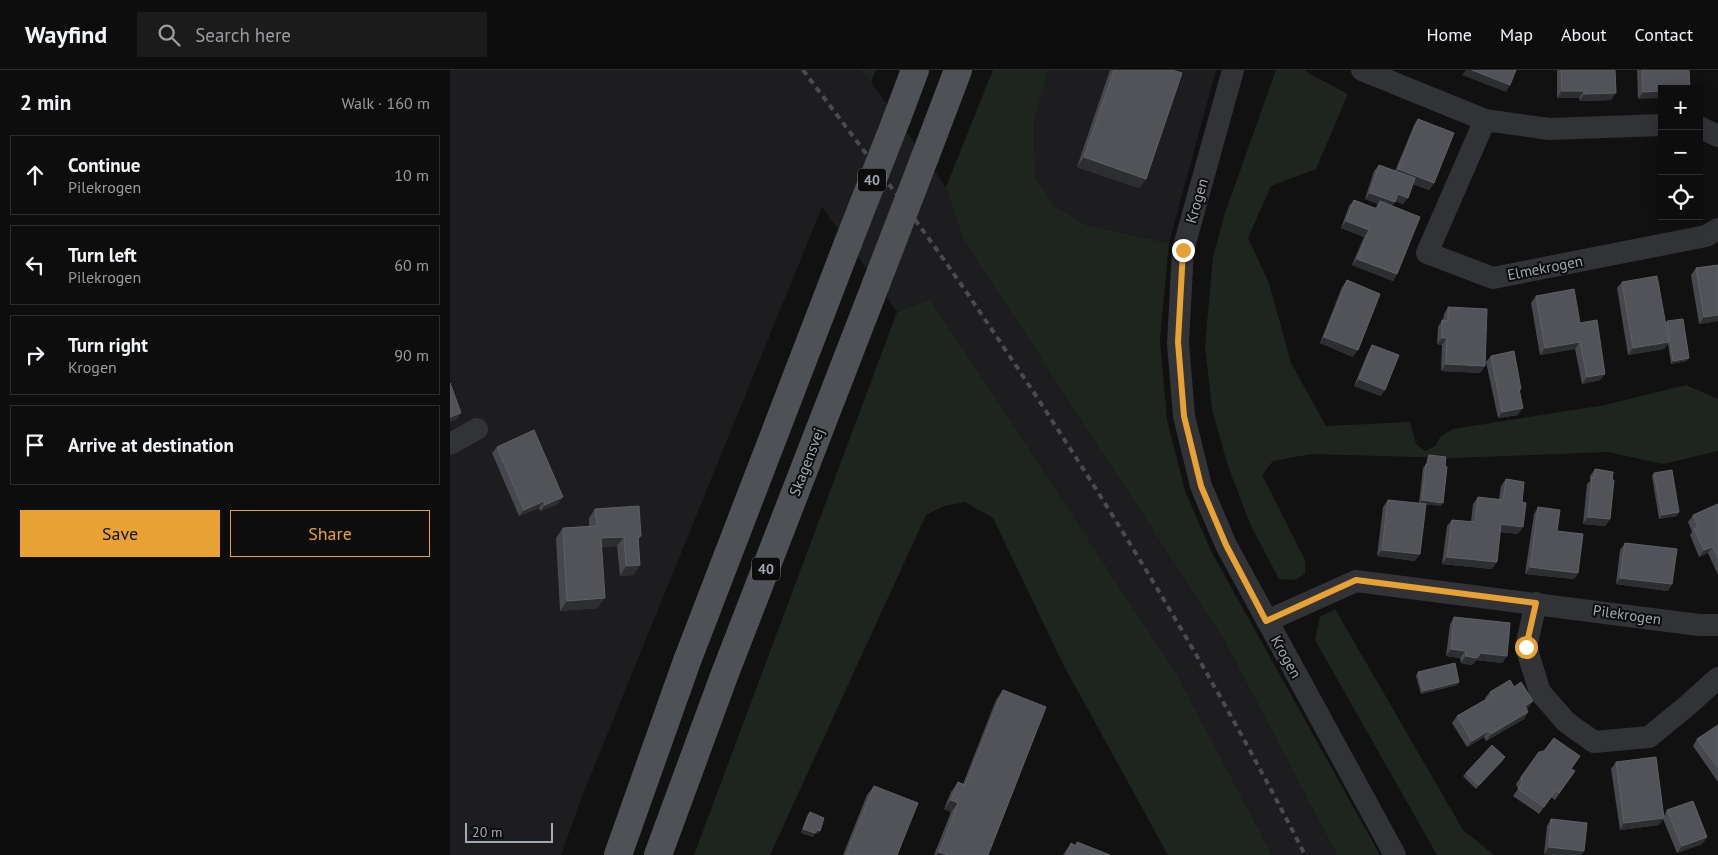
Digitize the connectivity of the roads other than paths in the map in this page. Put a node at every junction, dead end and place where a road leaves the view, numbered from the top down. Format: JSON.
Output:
{"nodes":[{"id":1,"x":915,"y":70,"type":"edge"},
{"id":2,"x":958,"y":70,"type":"edge"},
{"id":3,"x":1234,"y":70,"type":"edge"},
{"id":4,"x":1362,"y":70,"type":"edge"},
{"id":5,"x":1485,"y":120,"type":"junction"},
{"id":6,"x":1658,"y":125,"type":"edge"},
{"id":7,"x":1703,"y":129,"type":"edge"},
{"id":8,"x":1718,"y":136,"type":"edge"},
{"id":9,"x":1718,"y":229,"type":"edge"},
{"id":10,"x":477,"y":429,"type":"dead end"},
{"id":11,"x":450,"y":444,"type":"edge"},
{"id":12,"x":1536,"y":603,"type":"junction"},
{"id":13,"x":1266,"y":621,"type":"junction"},
{"id":14,"x":1718,"y":625,"type":"edge"},
{"id":15,"x":1718,"y":678,"type":"edge"},
{"id":16,"x":618,"y":855,"type":"edge"},
{"id":17,"x":658,"y":855,"type":"edge"},
{"id":18,"x":1395,"y":855,"type":"edge"}],
"edges":[{"from":1,"to":16,"type":"main road","number":"40","bridge":true},
{"from":2,"to":17,"type":"main road","name":"Skagensvej","number":"40","bridge":true},
{"from":3,"to":13,"type":"street","name":"Krogen"},
{"from":4,"to":5,"type":"street"},
{"from":5,"to":6,"type":"street"},
{"from":5,"to":9,"type":"street","name":"Elmekrogen"},
{"from":7,"to":8,"type":"street"},
{"from":10,"to":11,"type":"street"},
{"from":12,"to":13,"type":"street","name":"Pilekrogen"},
{"from":12,"to":14,"type":"street","name":"Pilekrogen"},
{"from":12,"to":15,"type":"street"},
{"from":13,"to":18,"type":"street","name":"Krogen"}]}
